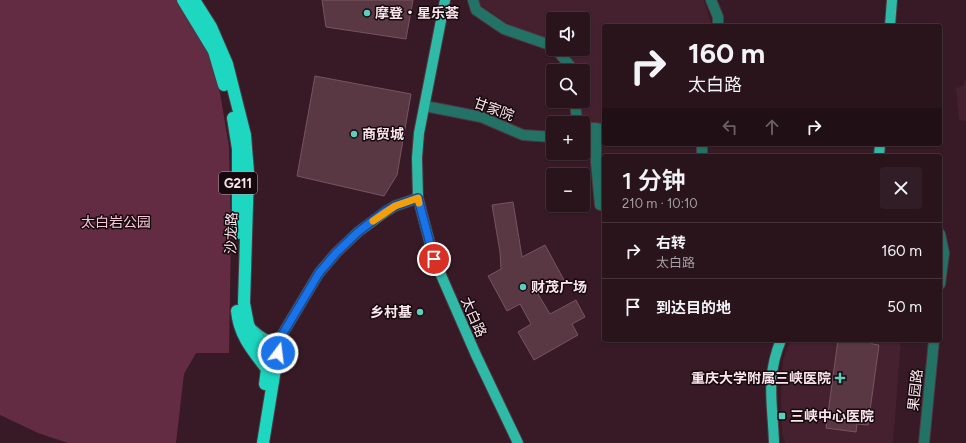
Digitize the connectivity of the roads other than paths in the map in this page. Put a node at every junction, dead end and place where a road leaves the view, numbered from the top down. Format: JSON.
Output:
{"nodes":[{"id":1,"x":183,"y":0,"type":"edge"},
{"id":2,"x":194,"y":0,"type":"edge"},
{"id":3,"x":445,"y":0,"type":"edge"},
{"id":4,"x":473,"y":0,"type":"edge"},
{"id":5,"x":711,"y":0,"type":"edge"},
{"id":6,"x":892,"y":0,"type":"edge"},
{"id":7,"x":718,"y":24,"type":"edge"},
{"id":8,"x":890,"y":24,"type":"edge"},
{"id":9,"x":546,"y":44,"type":"edge"},
{"id":10,"x":562,"y":56,"type":"edge"},
{"id":11,"x":568,"y":64,"type":"edge"},
{"id":12,"x":425,"y":106,"type":"junction"},
{"id":13,"x":590,"y":128,"type":"edge"},
{"id":14,"x":600,"y":129,"type":"edge"},
{"id":15,"x":546,"y":137,"type":"edge"},
{"id":16,"x":418,"y":198,"type":"junction"},
{"id":17,"x":602,"y":204,"type":"edge"},
{"id":18,"x":942,"y":244,"type":"edge"},
{"id":19,"x":942,"y":268,"type":"edge"},
{"id":20,"x":248,"y":324,"type":"junction"},
{"id":21,"x":282,"y":335,"type":"junction"},
{"id":22,"x":780,"y":342,"type":"edge"},
{"id":23,"x":934,"y":342,"type":"edge"},
{"id":24,"x":271,"y":362,"type":"junction"},
{"id":25,"x":256,"y":443,"type":"edge"},
{"id":26,"x":263,"y":443,"type":"edge"},
{"id":27,"x":518,"y":443,"type":"edge"},
{"id":28,"x":774,"y":443,"type":"edge"},
{"id":29,"x":924,"y":443,"type":"edge"}],
"edges":[{"from":1,"to":24,"type":"highway","name":"沙龙路","number":"G211"},
{"from":2,"to":20,"type":"highway","name":"沙龙路","number":"G211"},
{"from":3,"to":12,"type":"main road","name":"太白路"},
{"from":4,"to":9,"type":"street"},
{"from":5,"to":7,"type":"street"},
{"from":6,"to":8,"type":"main road"},
{"from":10,"to":11,"type":"street"},
{"from":12,"to":15,"type":"street","name":"甘家院"},
{"from":12,"to":16,"type":"main road","name":"太白路"},
{"from":13,"to":14,"type":"street"},
{"from":14,"to":17,"type":"street"},
{"from":16,"to":21,"type":"main road"},
{"from":16,"to":27,"type":"main road","name":"太白路"},
{"from":18,"to":19,"type":"street"},
{"from":20,"to":21,"type":"main road"},
{"from":20,"to":24,"type":"highway","name":"沙龙路","number":"G211"},
{"from":21,"to":24,"type":"main road"},
{"from":22,"to":28,"type":"main road"},
{"from":23,"to":29,"type":"street","name":"果园路"},
{"from":24,"to":25,"type":"highway"},
{"from":24,"to":26,"type":"highway"}]}
